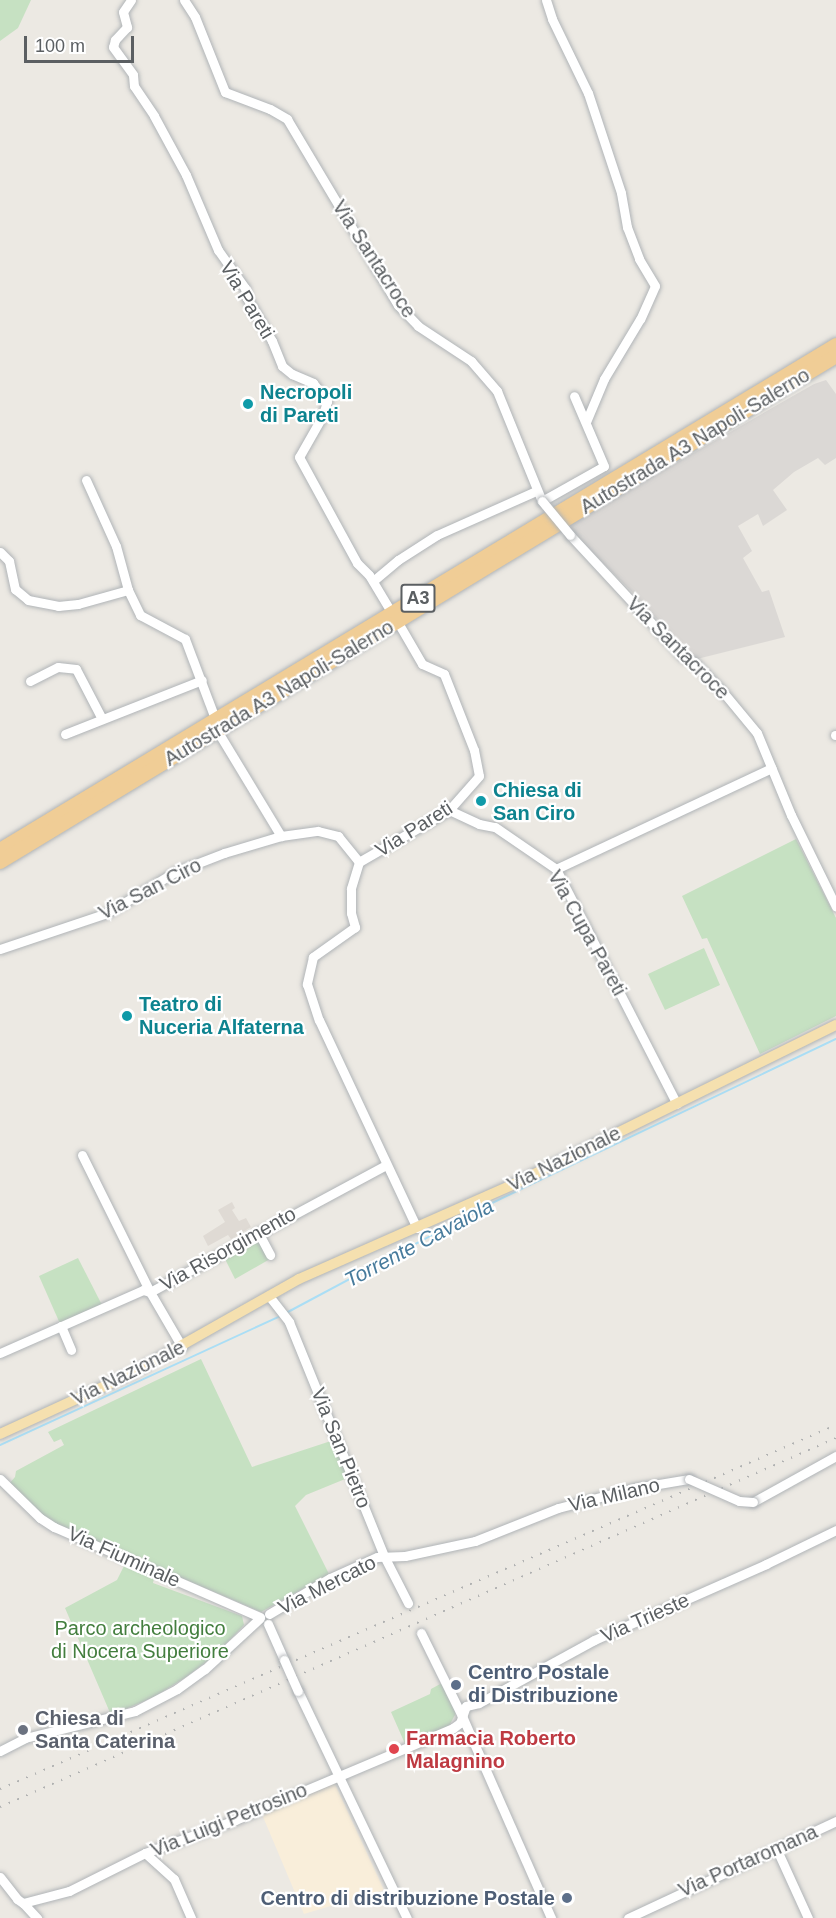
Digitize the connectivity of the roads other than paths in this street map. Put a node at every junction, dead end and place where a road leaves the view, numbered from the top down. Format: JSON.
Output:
{"nodes":[{"id":1,"x":131,"y":0,"type":"edge"},
{"id":2,"x":184,"y":0,"type":"edge"},
{"id":3,"x":546,"y":0,"type":"edge"},
{"id":4,"x":836,"y":345,"type":"edge"},
{"id":5,"x":836,"y":356,"type":"edge"},
{"id":6,"x":574,"y":396,"type":"dead end"},
{"id":7,"x":586,"y":422,"type":"junction"},
{"id":8,"x":86,"y":480,"type":"dead end"},
{"id":9,"x":536,"y":490,"type":"junction"},
{"id":10,"x":542,"y":501,"type":"junction"},
{"id":11,"x":0,"y":552,"type":"edge"},
{"id":12,"x":373,"y":581,"type":"junction"},
{"id":13,"x":128,"y":590,"type":"junction"},
{"id":14,"x":388,"y":607,"type":"dead end"},
{"id":15,"x":400,"y":626,"type":"dead end"},
{"id":16,"x":202,"y":680,"type":"junction"},
{"id":17,"x":30,"y":681,"type":"dead end"},
{"id":18,"x":213,"y":713,"type":"dead end"},
{"id":19,"x":102,"y":719,"type":"junction"},
{"id":20,"x":65,"y":734,"type":"dead end"},
{"id":21,"x":221,"y":737,"type":"dead end"},
{"id":22,"x":772,"y":768,"type":"junction"},
{"id":23,"x":449,"y":810,"type":"junction"},
{"id":24,"x":281,"y":836,"type":"junction"},
{"id":25,"x":0,"y":850,"type":"edge"},
{"id":26,"x":0,"y":862,"type":"edge"},
{"id":27,"x":359,"y":862,"type":"junction"},
{"id":28,"x":556,"y":869,"type":"junction"},
{"id":29,"x":836,"y":907,"type":"edge"},
{"id":30,"x":0,"y":949,"type":"edge"},
{"id":31,"x":836,"y":1025,"type":"edge"},
{"id":32,"x":677,"y":1104,"type":"junction"},
{"id":33,"x":82,"y":1155,"type":"dead end"},
{"id":34,"x":386,"y":1165,"type":"junction"},
{"id":35,"x":417,"y":1227,"type":"junction"},
{"id":36,"x":258,"y":1232,"type":"junction"},
{"id":37,"x":270,"y":1256,"type":"dead end"},
{"id":38,"x":150,"y":1292,"type":"junction"},
{"id":39,"x":272,"y":1301,"type":"junction"},
{"id":40,"x":61,"y":1326,"type":"junction"},
{"id":41,"x":182,"y":1347,"type":"junction"},
{"id":42,"x":71,"y":1350,"type":"dead end"},
{"id":43,"x":0,"y":1353,"type":"edge"},
{"id":44,"x":0,"y":1434,"type":"edge"},
{"id":45,"x":836,"y":1456,"type":"edge"},
{"id":46,"x":0,"y":1479,"type":"edge"},
{"id":47,"x":836,"y":1530,"type":"edge"},
{"id":48,"x":384,"y":1556,"type":"junction"},
{"id":49,"x":408,"y":1603,"type":"dead end"},
{"id":50,"x":264,"y":1618,"type":"junction"},
{"id":51,"x":421,"y":1633,"type":"dead end"},
{"id":52,"x":462,"y":1716,"type":"junction"},
{"id":53,"x":0,"y":1751,"type":"edge"},
{"id":54,"x":338,"y":1777,"type":"junction"},
{"id":55,"x":836,"y":1821,"type":"edge"},
{"id":56,"x":777,"y":1850,"type":"junction"},
{"id":57,"x":146,"y":1853,"type":"junction"},
{"id":58,"x":0,"y":1876,"type":"edge"},
{"id":59,"x":23,"y":1903,"type":"junction"},
{"id":60,"x":37,"y":1918,"type":"edge"},
{"id":61,"x":191,"y":1918,"type":"edge"},
{"id":62,"x":407,"y":1918,"type":"edge"},
{"id":63,"x":551,"y":1918,"type":"edge"},
{"id":64,"x":627,"y":1918,"type":"edge"},
{"id":65,"x":808,"y":1918,"type":"edge"}],
"edges":[{"from":1,"to":12,"type":"street","name":"Via Pareti"},
{"from":2,"to":9,"type":"street","name":"Via Santacroce"},
{"from":3,"to":7,"type":"street"},
{"from":4,"to":25,"type":"highway","name":"Autostrada A3 Napoli-Salerno","number":"A3"},
{"from":5,"to":26,"type":"highway","name":"Autostrada A3 Napoli-Salerno","number":"A3"},
{"from":6,"to":7,"type":"street"},
{"from":7,"to":10,"type":"street"},
{"from":8,"to":13,"type":"street"},
{"from":9,"to":10,"type":"street","name":"Via Santacroce"},
{"from":9,"to":12,"type":"street"},
{"from":10,"to":22,"type":"street","name":"Via Santacroce","bridge":true},
{"from":11,"to":13,"type":"street"},
{"from":12,"to":14,"type":"street","name":"Via Pareti"},
{"from":13,"to":16,"type":"street"},
{"from":15,"to":23,"type":"street","name":"Via Pareti"},
{"from":16,"to":18,"type":"street"},
{"from":16,"to":19,"type":"street"},
{"from":17,"to":19,"type":"street"},
{"from":19,"to":20,"type":"street"},
{"from":21,"to":24,"type":"street"},
{"from":22,"to":28,"type":"street"},
{"from":22,"to":29,"type":"street","name":"Via Santacroce"},
{"from":23,"to":27,"type":"street","name":"Via Pareti"},
{"from":23,"to":28,"type":"street","name":"Via Cupa Pareti"},
{"from":24,"to":27,"type":"street","name":"Via San Ciro"},
{"from":24,"to":30,"type":"street","name":"Via San Ciro"},
{"from":27,"to":34,"type":"street","name":"Via Pareti"},
{"from":28,"to":32,"type":"street","name":"Via Cupa Pareti"},
{"from":31,"to":32,"type":"main road","name":"Via Nazionale"},
{"from":32,"to":35,"type":"main road","name":"Via Nazionale"},
{"from":33,"to":38,"type":"street"},
{"from":34,"to":35,"type":"street","name":"Via Pareti"},
{"from":34,"to":36,"type":"street","name":"Via Risorgimento"},
{"from":35,"to":39,"type":"main road","name":"Via Nazionale"},
{"from":36,"to":37,"type":"street"},
{"from":36,"to":38,"type":"street","name":"Via Risorgimento"},
{"from":38,"to":40,"type":"street","name":"Via Risorgimento"},
{"from":38,"to":41,"type":"street"},
{"from":39,"to":41,"type":"main road","name":"Via Nazionale"},
{"from":39,"to":48,"type":"street","name":"Via San Pietro"},
{"from":40,"to":42,"type":"street"},
{"from":40,"to":43,"type":"street","name":"Via Risorgimento"},
{"from":41,"to":44,"type":"main road","name":"Via Nazionale"},
{"from":45,"to":48,"type":"street","name":"Via Milano","bridge":true},
{"from":46,"to":50,"type":"street","name":"Via Fiuminale"},
{"from":47,"to":52,"type":"street","name":"Via Trieste"},
{"from":48,"to":49,"type":"street","name":"Via San Pietro"},
{"from":48,"to":50,"type":"street","name":"Via Mercato"},
{"from":50,"to":53,"type":"street","name":"Via Mercato"},
{"from":50,"to":54,"type":"street","bridge":true},
{"from":51,"to":52,"type":"street"},
{"from":52,"to":54,"type":"street","name":"Via Luigi Petrosino"},
{"from":52,"to":63,"type":"street"},
{"from":54,"to":57,"type":"street","name":"Via Luigi Petrosino"},
{"from":54,"to":62,"type":"street"},
{"from":55,"to":56,"type":"street","name":"Via Portaromana"},
{"from":56,"to":64,"type":"street","name":"Via Portaromana"},
{"from":56,"to":65,"type":"street"},
{"from":57,"to":59,"type":"street","name":"Via Luigi Petrosino"},
{"from":57,"to":61,"type":"street"},
{"from":58,"to":59,"type":"street"},
{"from":59,"to":60,"type":"street"}]}
